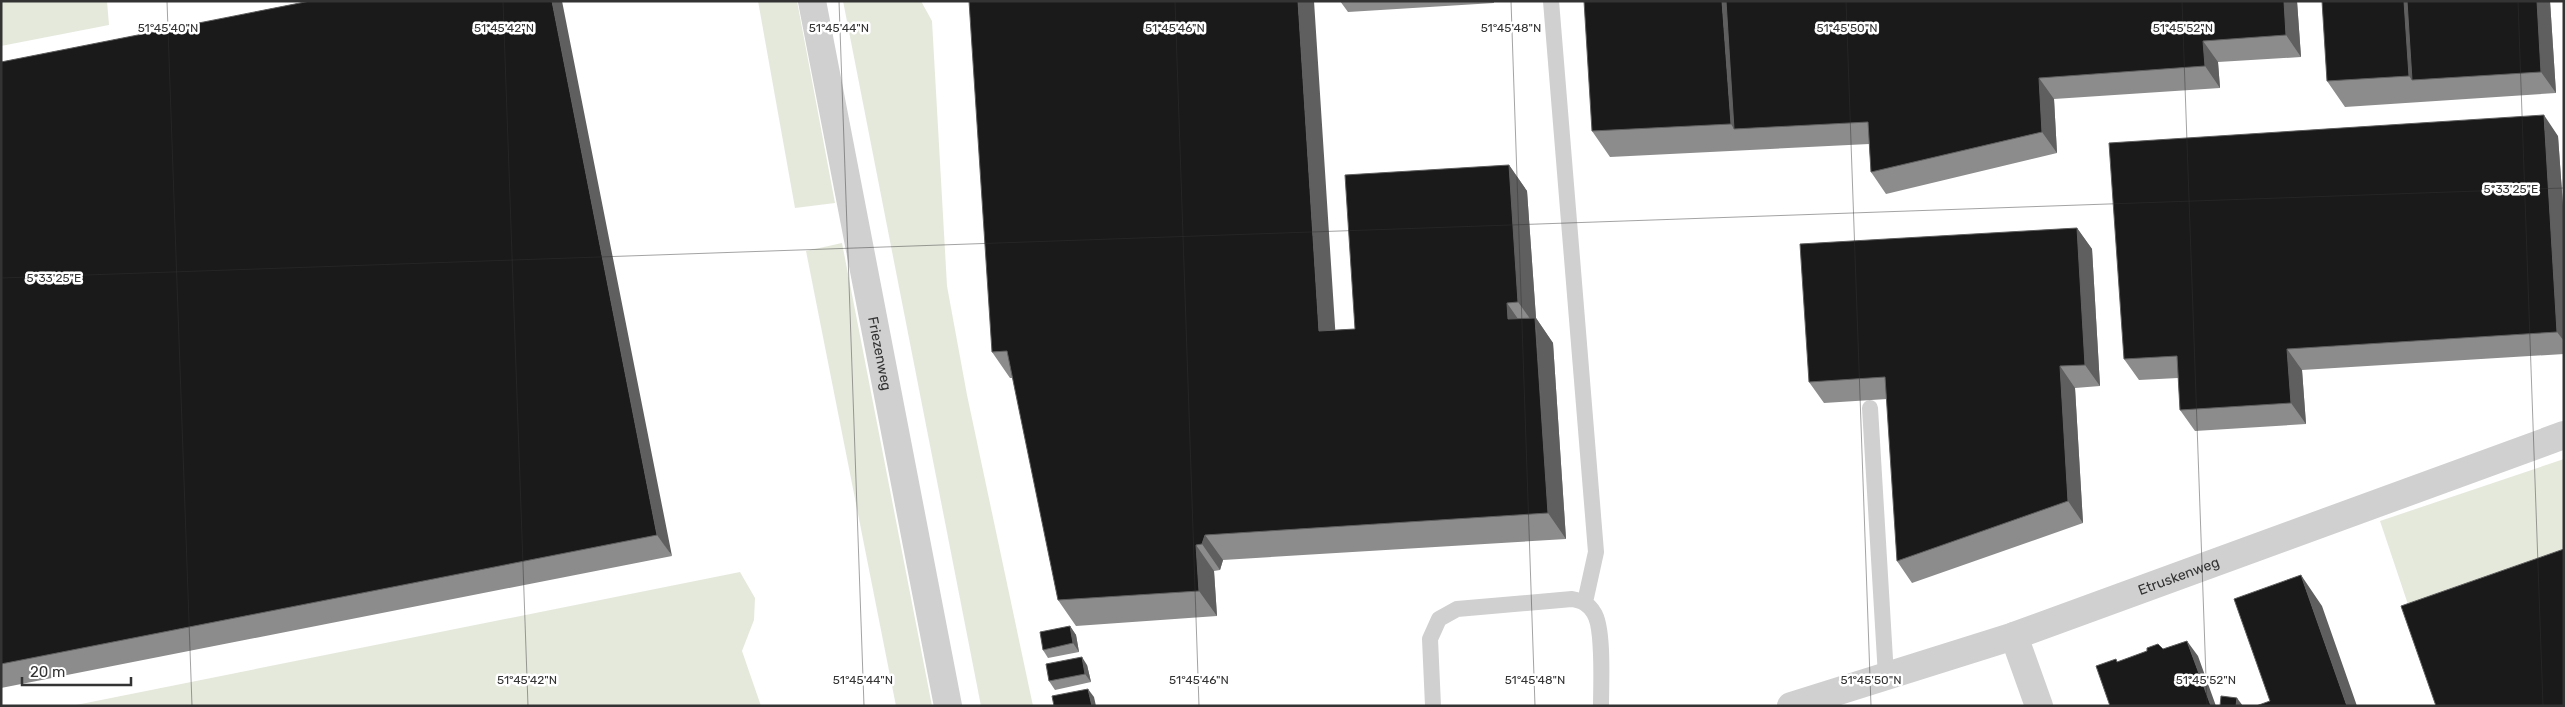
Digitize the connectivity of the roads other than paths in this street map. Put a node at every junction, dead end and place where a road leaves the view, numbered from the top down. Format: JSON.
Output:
{"nodes":[{"id":1,"x":812,"y":1,"type":"edge"},
{"id":2,"x":1550,"y":1,"type":"edge"},
{"id":3,"x":1870,"y":408,"type":"dead end"},
{"id":4,"x":2564,"y":435,"type":"edge"},
{"id":5,"x":1584,"y":602,"type":"junction"},
{"id":6,"x":2014,"y":636,"type":"junction"},
{"id":7,"x":1886,"y":676,"type":"junction"},
{"id":8,"x":948,"y":706,"type":"edge"},
{"id":9,"x":1433,"y":706,"type":"edge"},
{"id":10,"x":1601,"y":706,"type":"edge"},
{"id":11,"x":1790,"y":706,"type":"edge"},
{"id":12,"x":2039,"y":706,"type":"edge"}],
"edges":[{"from":1,"to":8,"type":"street","name":"Friezenweg"},
{"from":2,"to":5,"type":"lane"},
{"from":3,"to":7,"type":"lane"},
{"from":4,"to":6,"type":"street","name":"Etruskenweg"},
{"from":5,"to":9,"type":"lane"},
{"from":5,"to":10,"type":"lane"},
{"from":6,"to":7,"type":"street","name":"Etruskenweg"},
{"from":6,"to":12,"type":"street"},
{"from":7,"to":11,"type":"street","name":"Etruskenweg"}]}
